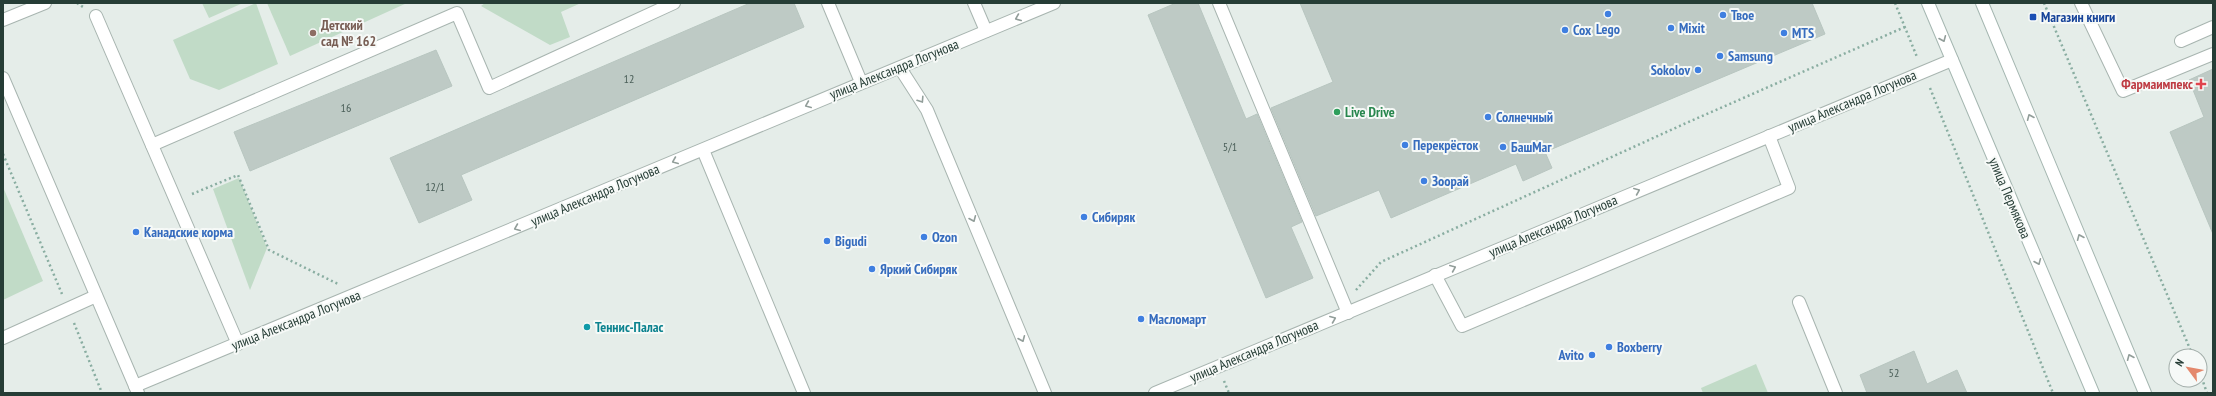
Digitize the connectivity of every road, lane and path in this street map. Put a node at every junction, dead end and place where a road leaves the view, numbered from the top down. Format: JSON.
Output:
{"nodes":[{"id":1,"x":45,"y":3,"type":"edge"},
{"id":2,"x":674,"y":3,"type":"edge"},
{"id":3,"x":828,"y":3,"type":"edge"},
{"id":4,"x":974,"y":3,"type":"edge"},
{"id":5,"x":1054,"y":3,"type":"edge"},
{"id":6,"x":1219,"y":3,"type":"edge"},
{"id":7,"x":1895,"y":3,"type":"edge"},
{"id":8,"x":1928,"y":3,"type":"edge"},
{"id":9,"x":1982,"y":3,"type":"edge"},
{"id":10,"x":2044,"y":3,"type":"edge"},
{"id":11,"x":2081,"y":3,"type":"edge"},
{"id":12,"x":96,"y":16,"type":"dead end"},
{"id":13,"x":3,"y":20,"type":"edge"},
{"id":14,"x":1905,"y":27,"type":"junction"},
{"id":15,"x":2213,"y":28,"type":"edge"},
{"id":16,"x":986,"y":31,"type":"junction"},
{"id":17,"x":2181,"y":41,"type":"dead end"},
{"id":18,"x":2213,"y":54,"type":"edge"},
{"id":19,"x":1952,"y":60,"type":"junction"},
{"id":20,"x":900,"y":68,"type":"junction"},
{"id":21,"x":1923,"y":72,"type":"junction"},
{"id":22,"x":3,"y":78,"type":"edge"},
{"id":23,"x":861,"y":82,"type":"junction"},
{"id":24,"x":1769,"y":136,"type":"junction"},
{"id":25,"x":152,"y":145,"type":"junction"},
{"id":26,"x":703,"y":150,"type":"junction"},
{"id":27,"x":3,"y":154,"type":"edge"},
{"id":28,"x":176,"y":201,"type":"junction"},
{"id":29,"x":1435,"y":275,"type":"junction"},
{"id":30,"x":359,"y":294,"type":"junction"},
{"id":31,"x":96,"y":296,"type":"junction"},
{"id":32,"x":1799,"y":302,"type":"dead end"},
{"id":33,"x":1346,"y":308,"type":"junction"},
{"id":34,"x":68,"y":309,"type":"junction"},
{"id":35,"x":3,"y":338,"type":"edge"},
{"id":36,"x":238,"y":344,"type":"junction"},
{"id":37,"x":2190,"y":348,"type":"edge"},
{"id":38,"x":1218,"y":366,"type":"junction"},
{"id":39,"x":137,"y":389,"type":"edge"},
{"id":40,"x":2090,"y":391,"type":"edge"},
{"id":41,"x":102,"y":393,"type":"edge"},
{"id":42,"x":804,"y":393,"type":"edge"},
{"id":43,"x":1044,"y":393,"type":"edge"},
{"id":44,"x":1155,"y":393,"type":"edge"},
{"id":45,"x":1229,"y":393,"type":"edge"},
{"id":46,"x":1836,"y":393,"type":"edge"},
{"id":47,"x":2053,"y":393,"type":"edge"},
{"id":48,"x":2145,"y":393,"type":"edge"}],
"edges":[{"from":1,"to":13,"type":"street"},
{"from":2,"to":25,"type":"street"},
{"from":3,"to":23,"type":"street"},
{"from":4,"to":16,"type":"street"},
{"from":5,"to":16,"type":"street","name":"улица Александра Логунова","one_way":true},
{"from":6,"to":33,"type":"street"},
{"from":7,"to":14,"type":"path"},
{"from":8,"to":19,"type":"street","name":"улица Пермякова","one_way":true},
{"from":48,"to":9,"type":"street","one_way":true},
{"from":10,"to":37,"type":"path"},
{"from":11,"to":18,"type":"street"},
{"from":12,"to":25,"type":"street"},
{"from":14,"to":21,"type":"path"},
{"from":14,"to":33,"type":"path"},
{"from":15,"to":17,"type":"street"},
{"from":16,"to":20,"type":"street","name":"улица Александра Логунова"},
{"from":19,"to":21,"type":"street","name":"улица Александра Логунова"},
{"from":19,"to":40,"type":"street","name":"улица Пермякова","one_way":true},
{"from":20,"to":23,"type":"street","name":"улица Александра Логунова"},
{"from":20,"to":43,"type":"street","one_way":true},
{"from":21,"to":24,"type":"street","name":"улица Александра Логунова"},
{"from":21,"to":47,"type":"path"},
{"from":22,"to":31,"type":"street","name":"улица Александра Логунова"},
{"from":23,"to":26,"type":"street","name":"улица Александра Логунова","one_way":true},
{"from":29,"to":24,"type":"street","name":"улица Александра Логунова","one_way":true},
{"from":24,"to":29,"type":"street"},
{"from":25,"to":28,"type":"street"},
{"from":26,"to":30,"type":"street","name":"улица Александра Логунова","one_way":true},
{"from":26,"to":42,"type":"street"},
{"from":27,"to":34,"type":"path"},
{"from":28,"to":30,"type":"path"},
{"from":28,"to":36,"type":"street"},
{"from":29,"to":33,"type":"street","name":"улица Александра Логунова"},
{"from":30,"to":36,"type":"street","name":"улица Александра Логунова"},
{"from":31,"to":34,"type":"street"},
{"from":31,"to":39,"type":"street","name":"улица Александра Логунова"},
{"from":32,"to":46,"type":"street"},
{"from":38,"to":33,"type":"street","name":"улица Александра Логунова","one_way":true},
{"from":34,"to":35,"type":"street"},
{"from":34,"to":41,"type":"path"},
{"from":36,"to":39,"type":"street","name":"улица Александра Логунова"},
{"from":38,"to":44,"type":"street","name":"улица Александра Логунова"},
{"from":38,"to":45,"type":"path"}]}
